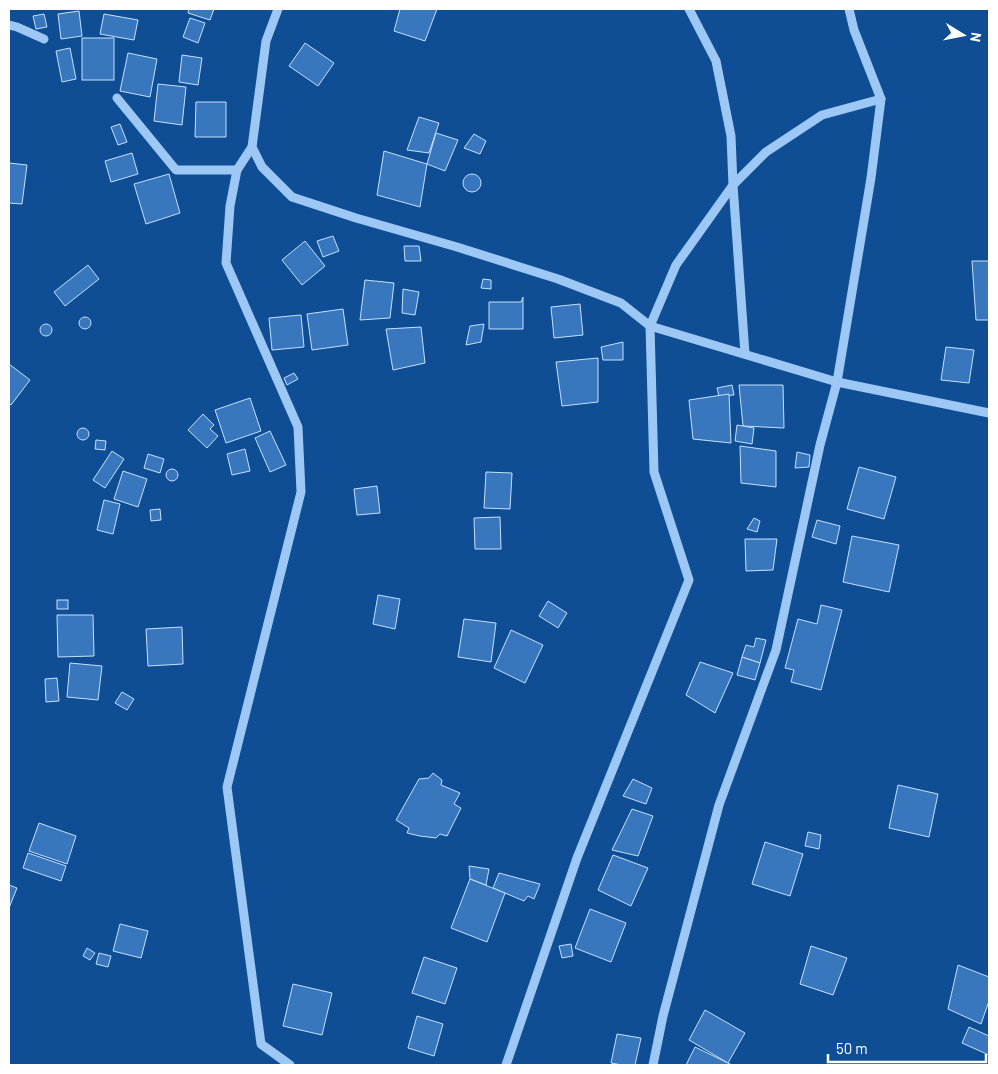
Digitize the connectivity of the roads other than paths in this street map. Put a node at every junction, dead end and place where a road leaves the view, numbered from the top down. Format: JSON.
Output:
{"nodes":[{"id":1,"x":278,"y":9,"type":"edge"},
{"id":2,"x":689,"y":9,"type":"edge"},
{"id":3,"x":849,"y":9,"type":"edge"},
{"id":4,"x":9,"y":25,"type":"edge"},
{"id":5,"x":44,"y":39,"type":"dead end"},
{"id":6,"x":117,"y":98,"type":"dead end"},
{"id":7,"x":881,"y":99,"type":"junction"},
{"id":8,"x":252,"y":147,"type":"junction"},
{"id":9,"x":238,"y":170,"type":"junction"},
{"id":10,"x":733,"y":185,"type":"junction"},
{"id":11,"x":650,"y":326,"type":"junction"},
{"id":12,"x":745,"y":354,"type":"junction"},
{"id":13,"x":837,"y":382,"type":"junction"},
{"id":14,"x":989,"y":413,"type":"edge"},
{"id":15,"x":290,"y":1065,"type":"edge"},
{"id":16,"x":506,"y":1065,"type":"edge"},
{"id":17,"x":653,"y":1065,"type":"edge"}],
"edges":[{"from":1,"to":8,"type":"street"},
{"from":2,"to":10,"type":"street"},
{"from":3,"to":7,"type":"street"},
{"from":4,"to":5,"type":"street"},
{"from":6,"to":9,"type":"street"},
{"from":7,"to":10,"type":"street"},
{"from":7,"to":13,"type":"street"},
{"from":8,"to":9,"type":"street"},
{"from":8,"to":11,"type":"street"},
{"from":9,"to":15,"type":"street"},
{"from":10,"to":11,"type":"street"},
{"from":10,"to":12,"type":"street"},
{"from":11,"to":12,"type":"street"},
{"from":11,"to":16,"type":"street"},
{"from":12,"to":13,"type":"street"},
{"from":13,"to":14,"type":"street"},
{"from":13,"to":17,"type":"street"}]}
